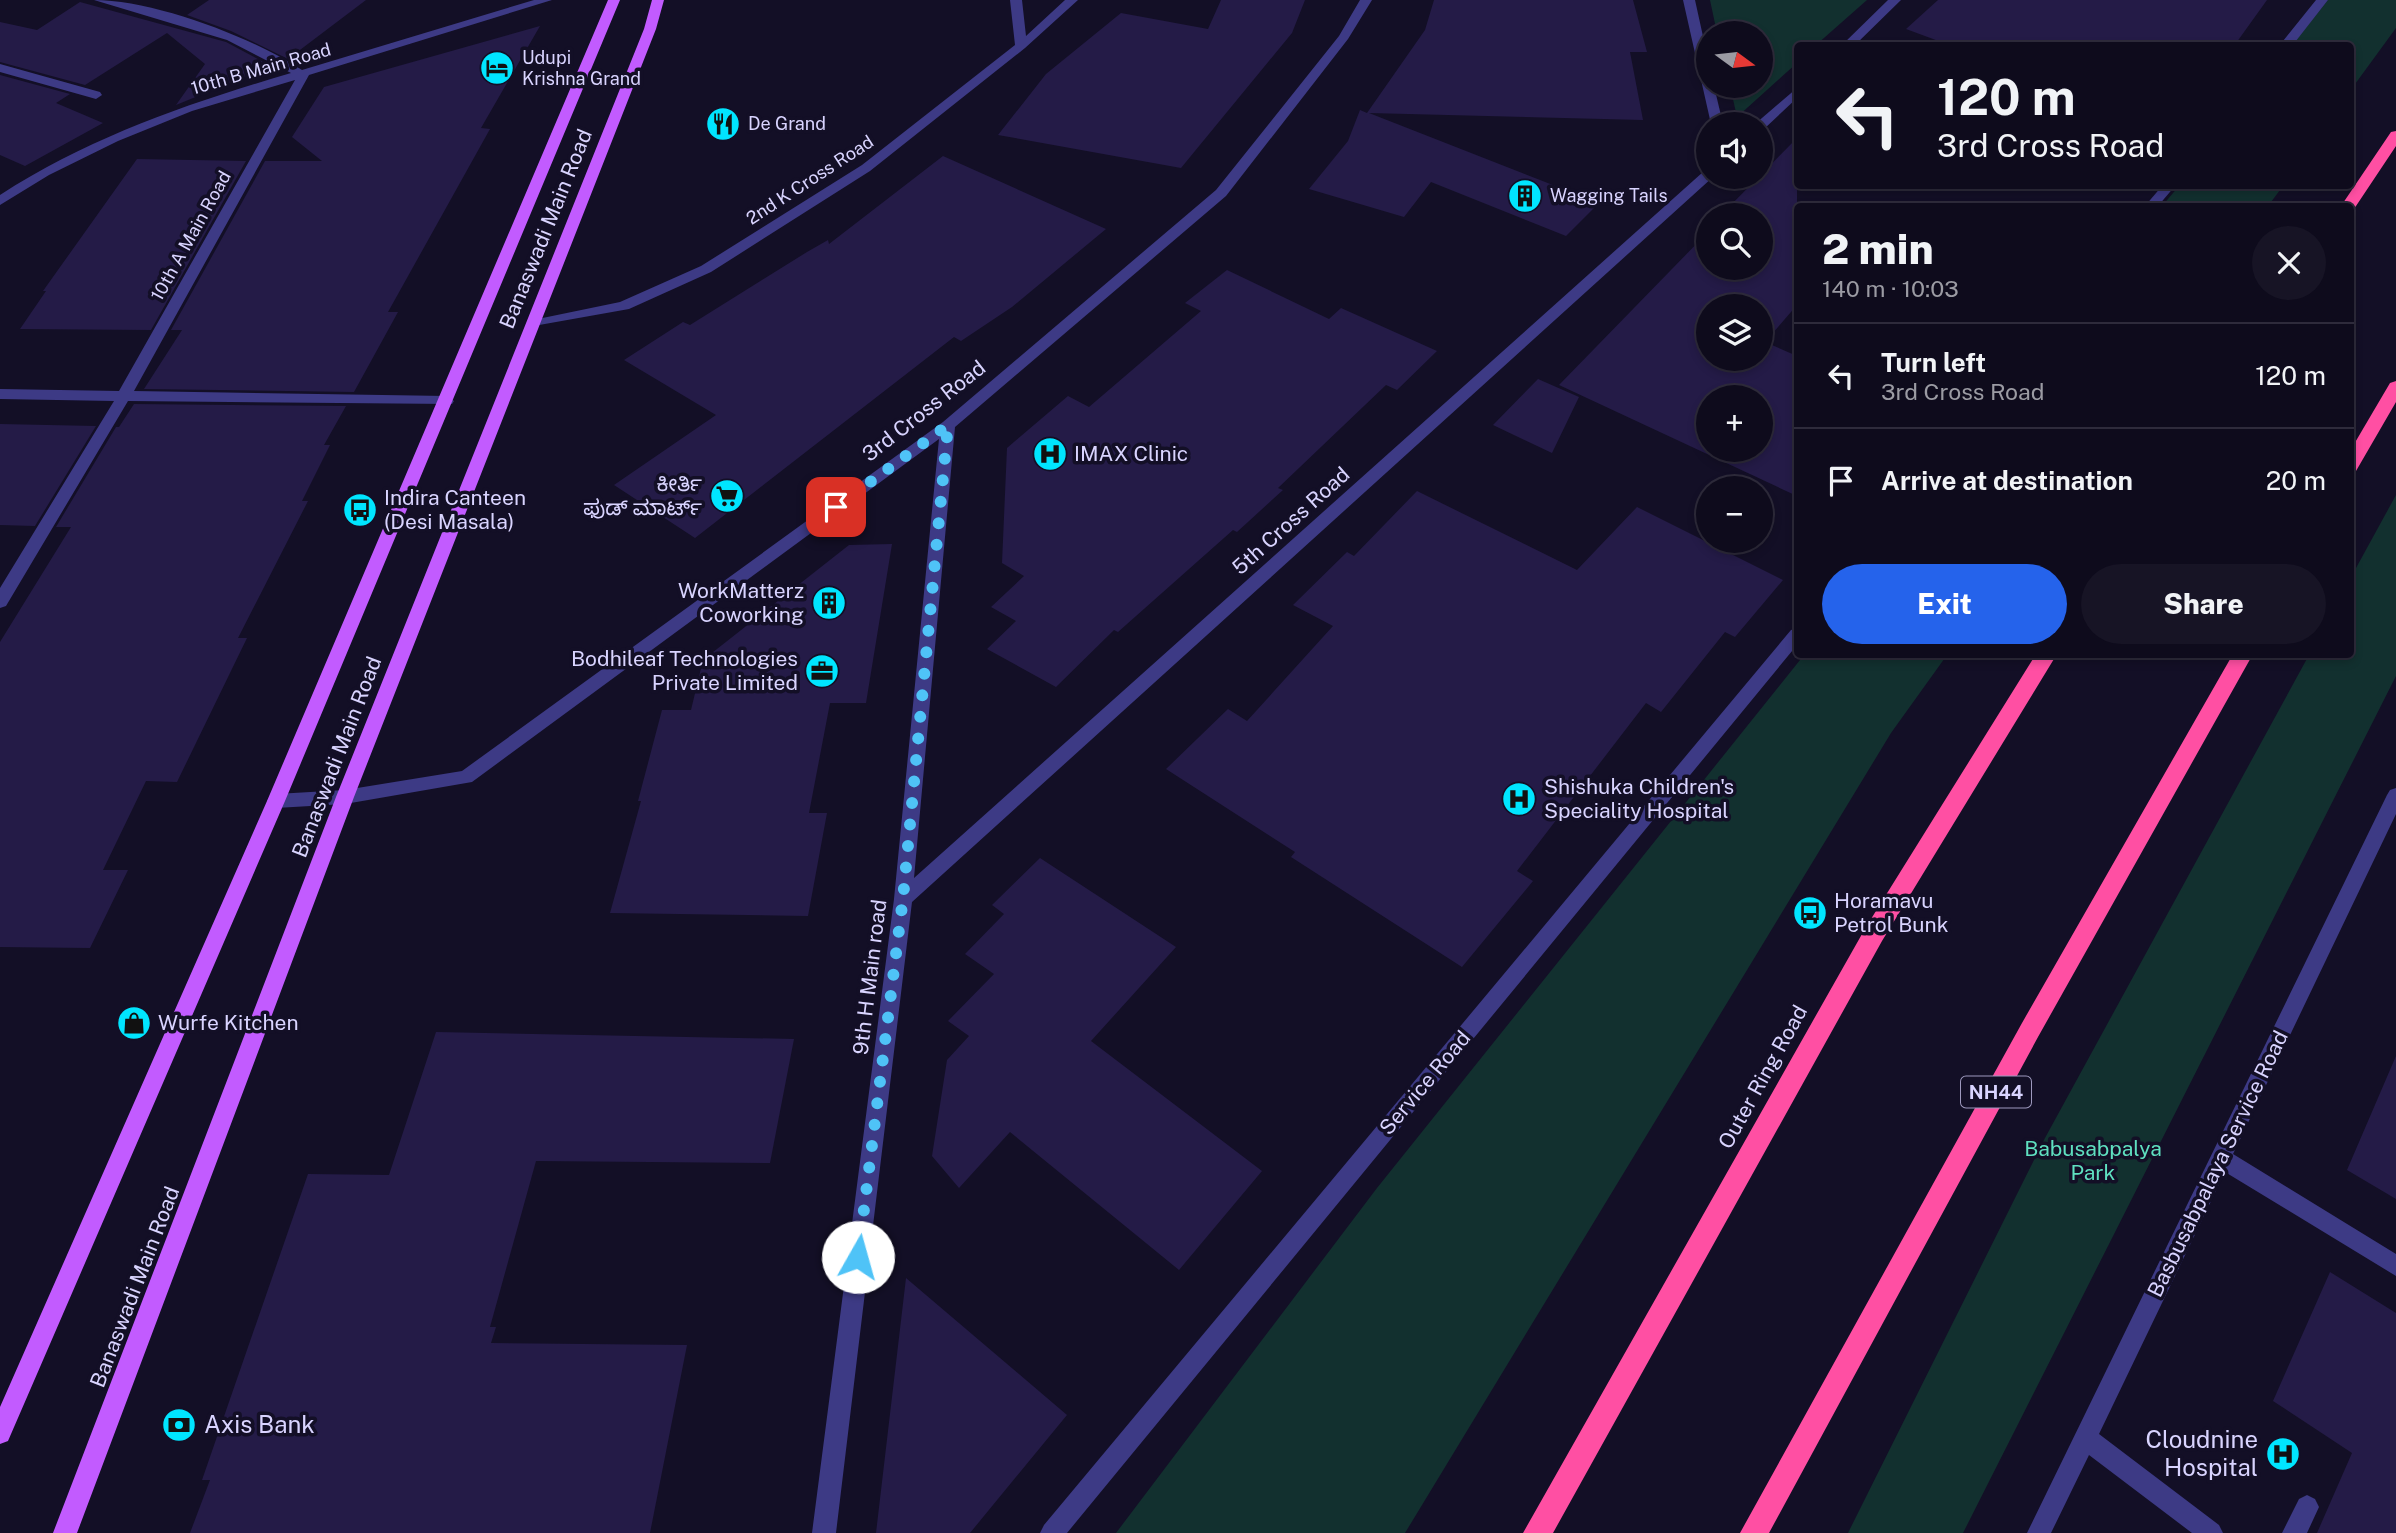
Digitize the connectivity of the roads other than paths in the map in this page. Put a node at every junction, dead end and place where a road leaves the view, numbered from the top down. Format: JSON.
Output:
{"nodes":[{"id":1,"x":100,"y":0,"type":"edge"},
{"id":2,"x":546,"y":0,"type":"edge"},
{"id":3,"x":614,"y":0,"type":"edge"},
{"id":4,"x":658,"y":0,"type":"edge"},
{"id":5,"x":1016,"y":0,"type":"edge"},
{"id":6,"x":1072,"y":0,"type":"edge"},
{"id":7,"x":1366,"y":0,"type":"edge"},
{"id":8,"x":1689,"y":0,"type":"edge"},
{"id":9,"x":1895,"y":0,"type":"edge"},
{"id":10,"x":2322,"y":0,"type":"edge"},
{"id":11,"x":1696,"y":32,"type":"edge"},
{"id":12,"x":1851,"y":42,"type":"edge"},
{"id":13,"x":2288,"y":42,"type":"edge"},
{"id":14,"x":1021,"y":46,"type":"junction"},
{"id":15,"x":0,"y":68,"type":"edge"},
{"id":16,"x":303,"y":76,"type":"junction"},
{"id":17,"x":96,"y":95,"type":"dead end"},
{"id":18,"x":1794,"y":95,"type":"edge"},
{"id":19,"x":1773,"y":114,"type":"edge"},
{"id":20,"x":2396,"y":135,"type":"edge"},
{"id":21,"x":1696,"y":186,"type":"edge"},
{"id":22,"x":2166,"y":189,"type":"edge"},
{"id":23,"x":0,"y":201,"type":"edge"},
{"id":24,"x":2154,"y":203,"type":"edge"},
{"id":25,"x":2350,"y":203,"type":"edge"},
{"id":26,"x":533,"y":324,"type":"junction"},
{"id":27,"x":2396,"y":387,"type":"edge"},
{"id":28,"x":0,"y":394,"type":"edge"},
{"id":29,"x":124,"y":396,"type":"junction"},
{"id":30,"x":447,"y":401,"type":"junction"},
{"id":31,"x":948,"y":425,"type":"junction"},
{"id":32,"x":2354,"y":460,"type":"edge"},
{"id":33,"x":0,"y":602,"type":"edge"},
{"id":34,"x":1794,"y":638,"type":"edge"},
{"id":35,"x":2045,"y":658,"type":"edge"},
{"id":36,"x":2242,"y":658,"type":"edge"},
{"id":37,"x":2396,"y":795,"type":"edge"},
{"id":38,"x":345,"y":797,"type":"junction"},
{"id":39,"x":276,"y":801,"type":"junction"},
{"id":40,"x":903,"y":898,"type":"junction"},
{"id":41,"x":2221,"y":1158,"type":"junction"},
{"id":42,"x":2396,"y":1266,"type":"edge"},
{"id":43,"x":0,"y":1433,"type":"edge"},
{"id":44,"x":2085,"y":1438,"type":"junction"},
{"id":45,"x":2307,"y":1507,"type":"dead end"},
{"id":46,"x":65,"y":1533,"type":"edge"},
{"id":47,"x":824,"y":1533,"type":"edge"},
{"id":48,"x":1052,"y":1533,"type":"edge"},
{"id":49,"x":1537,"y":1533,"type":"edge"},
{"id":50,"x":1754,"y":1533,"type":"edge"},
{"id":51,"x":2039,"y":1533,"type":"edge"},
{"id":52,"x":2211,"y":1533,"type":"edge"},
{"id":53,"x":2294,"y":1533,"type":"edge"}],
"edges":[{"from":1,"to":16,"type":"street"},
{"from":2,"to":16,"type":"street","name":"10th B Main Road"},
{"from":3,"to":30,"type":"main road","name":"Banaswadi Main Road"},
{"from":4,"to":26,"type":"main road","name":"Banaswadi Main Road"},
{"from":5,"to":14,"type":"street"},
{"from":6,"to":14,"type":"street","name":"2nd K Cross Road"},
{"from":7,"to":31,"type":"street","name":"3rd Cross Road"},
{"from":8,"to":11,"type":"street"},
{"from":9,"to":12,"type":"street"},
{"from":10,"to":13,"type":"street"},
{"from":14,"to":26,"type":"street","name":"2nd K Cross Road"},
{"from":15,"to":17,"type":"street"},
{"from":16,"to":23,"type":"street","name":"10th B Main Road"},
{"from":16,"to":29,"type":"street","name":"10th A Main Road"},
{"from":18,"to":19,"type":"street"},
{"from":20,"to":25,"type":"highway"},
{"from":21,"to":40,"type":"street","name":"5th Cross Road"},
{"from":22,"to":24,"type":"street"},
{"from":26,"to":38,"type":"main road","name":"Banaswadi Main Road"},
{"from":27,"to":32,"type":"highway"},
{"from":28,"to":29,"type":"street"},
{"from":29,"to":30,"type":"street"},
{"from":29,"to":33,"type":"street","name":"10th A Main Road"},
{"from":30,"to":39,"type":"main road","name":"Banaswadi Main Road"},
{"from":31,"to":38,"type":"street","name":"3rd Cross Road"},
{"from":31,"to":40,"type":"street","name":"9th H Main road"},
{"from":34,"to":48,"type":"street","name":"Service Road"},
{"from":35,"to":49,"type":"highway","name":"Outer Ring Road"},
{"from":36,"to":50,"type":"highway","number":"NH44"},
{"from":37,"to":41,"type":"street","name":"Basbusabpalaya Service Road"},
{"from":38,"to":39,"type":"street","name":"3rd Cross Road"},
{"from":38,"to":46,"type":"main road","name":"Banaswadi Main Road"},
{"from":39,"to":43,"type":"main road","name":"Banaswadi Main Road"},
{"from":40,"to":47,"type":"street","name":"9th H Main road"},
{"from":41,"to":42,"type":"street"},
{"from":41,"to":44,"type":"street","name":"Basbusabpalaya Service Road"},
{"from":44,"to":51,"type":"street","name":"Basbusabpalaya Service Road"},
{"from":44,"to":52,"type":"street"},
{"from":45,"to":53,"type":"street"}]}
